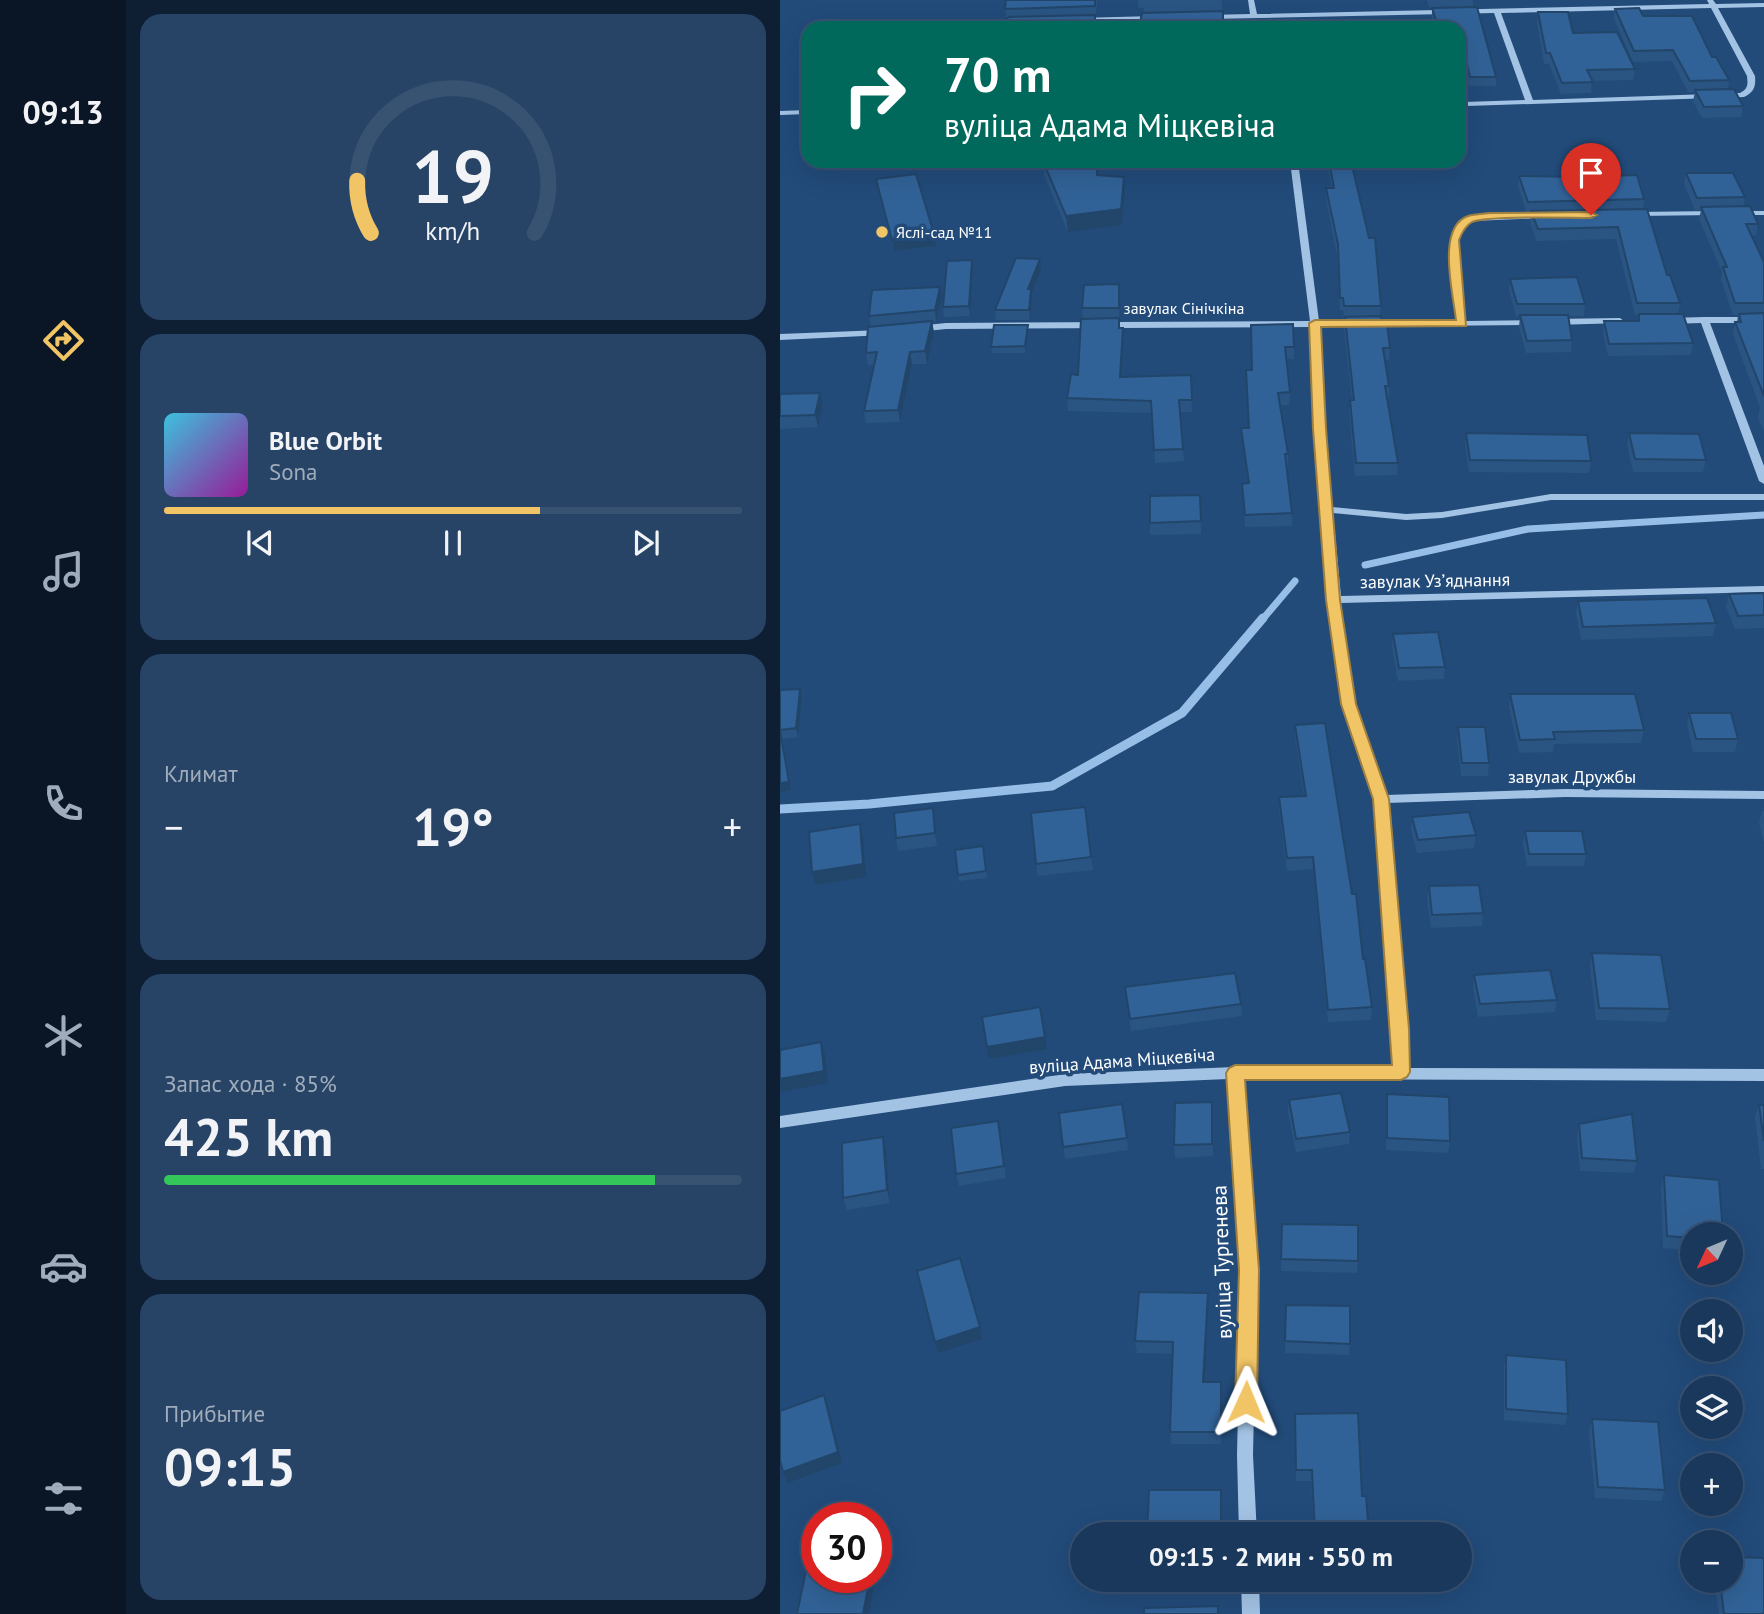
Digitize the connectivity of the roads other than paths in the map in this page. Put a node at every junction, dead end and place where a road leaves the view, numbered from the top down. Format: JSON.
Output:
{"nodes":[{"id":1,"x":1251,"y":0,"type":"edge"},
{"id":2,"x":1711,"y":3,"type":"edge"},
{"id":3,"x":1764,"y":5,"type":"edge"},
{"id":4,"x":1497,"y":12,"type":"junction"},
{"id":5,"x":1254,"y":16,"type":"junction"},
{"id":6,"x":1199,"y":17,"type":"edge"},
{"id":7,"x":1171,"y":18,"type":"edge"},
{"id":8,"x":1075,"y":20,"type":"edge"},
{"id":9,"x":1530,"y":102,"type":"junction"},
{"id":10,"x":1467,"y":104,"type":"dead end"},
{"id":11,"x":801,"y":112,"type":"edge"},
{"id":12,"x":780,"y":113,"type":"edge"},
{"id":13,"x":1295,"y":168,"type":"edge"},
{"id":14,"x":1764,"y":213,"type":"edge"},
{"id":15,"x":1626,"y":214,"type":"edge"},
{"id":16,"x":1558,"y":215,"type":"edge"},
{"id":17,"x":1704,"y":320,"type":"junction"},
{"id":18,"x":1764,"y":320,"type":"edge"},
{"id":19,"x":1637,"y":321,"type":"edge"},
{"id":20,"x":1664,"y":321,"type":"edge"},
{"id":21,"x":1315,"y":323,"type":"junction"},
{"id":22,"x":1462,"y":324,"type":"junction"},
{"id":23,"x":911,"y":330,"type":"edge"},
{"id":24,"x":887,"y":333,"type":"edge"},
{"id":25,"x":780,"y":337,"type":"edge"},
{"id":26,"x":1764,"y":481,"type":"edge"},
{"id":27,"x":1764,"y":497,"type":"edge"},
{"id":28,"x":1326,"y":509,"type":"junction"},
{"id":29,"x":1764,"y":589,"type":"edge"},
{"id":30,"x":1333,"y":600,"type":"junction"},
{"id":31,"x":1764,"y":795,"type":"edge"},
{"id":32,"x":1381,"y":799,"type":"junction"},
{"id":33,"x":1401,"y":1072,"type":"junction"},
{"id":34,"x":1235,"y":1073,"type":"junction"},
{"id":35,"x":1764,"y":1075,"type":"edge"},
{"id":36,"x":780,"y":1122,"type":"edge"},
{"id":37,"x":1248,"y":1522,"type":"edge"},
{"id":38,"x":1250,"y":1592,"type":"edge"},
{"id":39,"x":1251,"y":1614,"type":"edge"}],
"edges":[{"from":1,"to":5,"type":"street"},
{"from":2,"to":3,"type":"street"},
{"from":2,"to":4,"type":"street"},
{"from":2,"to":9,"type":"street"},
{"from":4,"to":5,"type":"street"},
{"from":4,"to":9,"type":"street"},
{"from":5,"to":6,"type":"street"},
{"from":7,"to":8,"type":"street"},
{"from":9,"to":10,"type":"street"},
{"from":11,"to":12,"type":"street"},
{"from":13,"to":21,"type":"street"},
{"from":14,"to":15,"type":"street"},
{"from":16,"to":22,"type":"street"},
{"from":17,"to":18,"type":"street"},
{"from":17,"to":20,"type":"street"},
{"from":17,"to":26,"type":"street"},
{"from":19,"to":22,"type":"street","name":"завулак Сінічкіна"},
{"from":21,"to":22,"type":"street","name":"завулак Сінічкіна"},
{"from":21,"to":23,"type":"street","name":"завулак Сінічкіна"},
{"from":21,"to":28,"type":"street"},
{"from":24,"to":25,"type":"street"},
{"from":27,"to":28,"type":"street"},
{"from":28,"to":30,"type":"street"},
{"from":29,"to":30,"type":"street","name":"завулак Узʼяднання"},
{"from":30,"to":32,"type":"street"},
{"from":31,"to":32,"type":"street","name":"завулак Дружбы"},
{"from":32,"to":33,"type":"street"},
{"from":33,"to":34,"type":"street","name":"вуліца Адама Міцкевіча"},
{"from":33,"to":35,"type":"street","name":"вуліца Адама Міцкевіча"},
{"from":34,"to":36,"type":"street","name":"вуліца Адама Міцкевіча"},
{"from":34,"to":37,"type":"street","name":"вуліца Тургенева"},
{"from":38,"to":39,"type":"street"}]}
